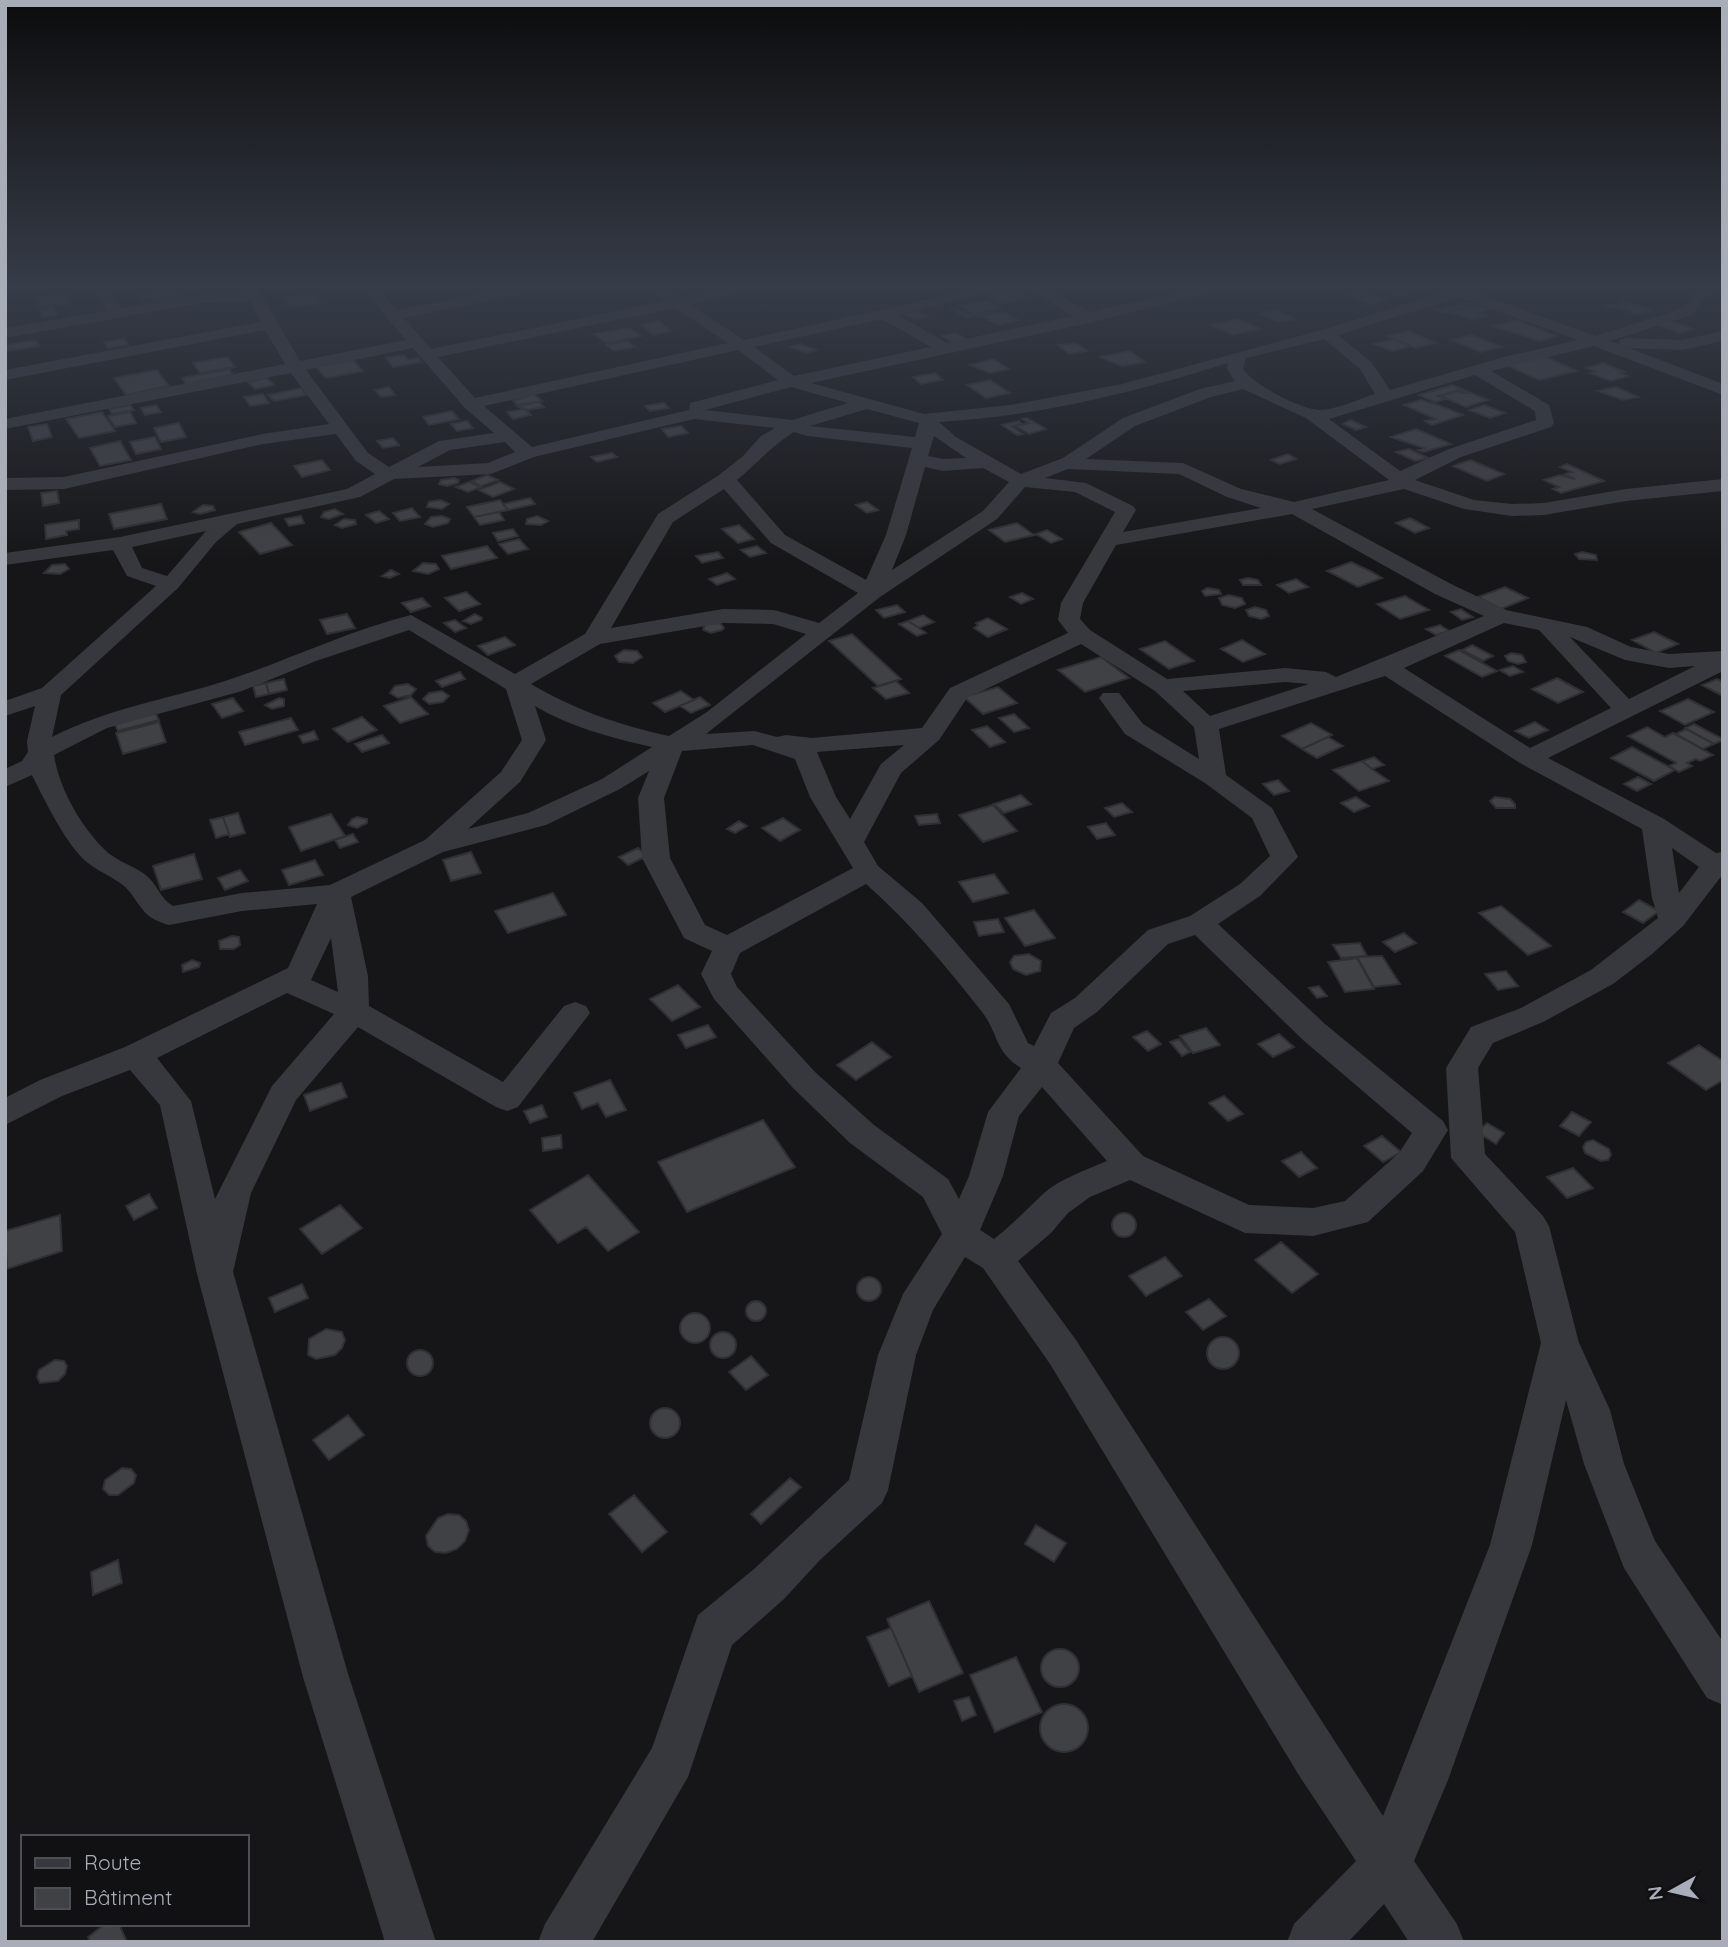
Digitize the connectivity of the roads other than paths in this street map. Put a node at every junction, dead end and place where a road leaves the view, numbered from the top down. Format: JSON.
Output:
{"nodes":[{"id":1,"x":240,"y":379,"type":"edge"},
{"id":2,"x":304,"y":379,"type":"edge"},
{"id":3,"x":450,"y":379,"type":"edge"},
{"id":4,"x":584,"y":379,"type":"edge"},
{"id":5,"x":787,"y":379,"type":"edge"},
{"id":6,"x":805,"y":379,"type":"edge"},
{"id":7,"x":842,"y":379,"type":"edge"},
{"id":8,"x":1162,"y":379,"type":"edge"},
{"id":9,"x":1242,"y":379,"type":"edge"},
{"id":10,"x":1374,"y":379,"type":"edge"},
{"id":11,"x":1448,"y":379,"type":"edge"},
{"id":12,"x":1496,"y":379,"type":"edge"},
{"id":13,"x":1697,"y":379,"type":"edge"},
{"id":14,"x":791,"y":382,"type":"junction"},
{"id":15,"x":1245,"y":384,"type":"junction"},
{"id":16,"x":1126,"y":390,"type":"junction"},
{"id":17,"x":1723,"y":390,"type":"edge"},
{"id":18,"x":1206,"y":393,"type":"junction"},
{"id":19,"x":836,"y":395,"type":"junction"},
{"id":20,"x":1380,"y":400,"type":"junction"},
{"id":21,"x":471,"y":404,"type":"junction"},
{"id":22,"x":865,"y":404,"type":"junction"},
{"id":23,"x":694,"y":414,"type":"junction"},
{"id":24,"x":1308,"y":414,"type":"junction"},
{"id":25,"x":927,"y":420,"type":"junction"},
{"id":26,"x":5,"y":424,"type":"edge"},
{"id":27,"x":339,"y":428,"type":"junction"},
{"id":28,"x":801,"y":428,"type":"junction"},
{"id":29,"x":511,"y":436,"type":"junction"},
{"id":30,"x":918,"y":451,"type":"junction"},
{"id":31,"x":528,"y":453,"type":"junction"},
{"id":32,"x":983,"y":462,"type":"junction"},
{"id":33,"x":1067,"y":463,"type":"junction"},
{"id":34,"x":388,"y":474,"type":"junction"},
{"id":35,"x":726,"y":479,"type":"junction"},
{"id":36,"x":1020,"y":481,"type":"junction"},
{"id":37,"x":1405,"y":483,"type":"junction"},
{"id":38,"x":5,"y":484,"type":"edge"},
{"id":39,"x":1723,"y":485,"type":"edge"},
{"id":40,"x":1295,"y":508,"type":"junction"},
{"id":41,"x":228,"y":522,"type":"junction"},
{"id":42,"x":1110,"y":540,"type":"junction"},
{"id":43,"x":120,"y":543,"type":"junction"},
{"id":44,"x":10,"y":549,"type":"edge"},
{"id":45,"x":171,"y":584,"type":"junction"},
{"id":46,"x":872,"y":592,"type":"junction"},
{"id":47,"x":1499,"y":615,"type":"junction"},
{"id":48,"x":1549,"y":628,"type":"junction"},
{"id":49,"x":824,"y":632,"type":"junction"},
{"id":50,"x":1082,"y":635,"type":"junction"},
{"id":51,"x":594,"y":638,"type":"junction"},
{"id":52,"x":1723,"y":660,"type":"edge"},
{"id":53,"x":1388,"y":667,"type":"junction"},
{"id":54,"x":1343,"y":681,"type":"junction"},
{"id":55,"x":516,"y":683,"type":"junction"},
{"id":56,"x":1163,"y":686,"type":"junction"},
{"id":57,"x":1111,"y":698,"type":"dead end"},
{"id":58,"x":49,"y":704,"type":"junction"},
{"id":59,"x":5,"y":710,"type":"edge"},
{"id":60,"x":149,"y":710,"type":"junction"},
{"id":61,"x":1627,"y":711,"type":"junction"},
{"id":62,"x":1206,"y":725,"type":"junction"},
{"id":63,"x":930,"y":735,"type":"junction"},
{"id":64,"x":754,"y":738,"type":"junction"},
{"id":65,"x":672,"y":744,"type":"junction"},
{"id":66,"x":41,"y":752,"type":"junction"},
{"id":67,"x":1529,"y":758,"type":"junction"},
{"id":68,"x":1214,"y":778,"type":"junction"},
{"id":69,"x":5,"y":779,"type":"edge"},
{"id":70,"x":1655,"y":825,"type":"junction"},
{"id":71,"x":433,"y":846,"type":"junction"},
{"id":72,"x":860,"y":856,"type":"junction"},
{"id":73,"x":1719,"y":863,"type":"edge"},
{"id":74,"x":336,"y":893,"type":"junction"},
{"id":75,"x":1673,"y":920,"type":"junction"},
{"id":76,"x":1200,"y":923,"type":"junction"},
{"id":77,"x":728,"y":947,"type":"junction"},
{"id":78,"x":288,"y":981,"type":"junction"},
{"id":79,"x":354,"y":1011,"type":"junction"},
{"id":80,"x":575,"y":1013,"type":"dead end"},
{"id":81,"x":136,"y":1055,"type":"junction"},
{"id":82,"x":1029,"y":1057,"type":"junction"},
{"id":83,"x":5,"y":1113,"type":"edge"},
{"id":84,"x":1430,"y":1130,"type":"junction"},
{"id":85,"x":1468,"y":1158,"type":"junction"},
{"id":86,"x":1131,"y":1165,"type":"junction"},
{"id":87,"x":960,"y":1235,"type":"junction"},
{"id":88,"x":996,"y":1258,"type":"junction"},
{"id":89,"x":215,"y":1275,"type":"junction"},
{"id":90,"x":1560,"y":1343,"type":"junction"},
{"id":91,"x":1723,"y":1682,"type":"edge"},
{"id":92,"x":1387,"y":1865,"type":"junction"},
{"id":93,"x":411,"y":1942,"type":"edge"},
{"id":94,"x":563,"y":1942,"type":"edge"},
{"id":95,"x":1312,"y":1942,"type":"edge"},
{"id":96,"x":1439,"y":1942,"type":"edge"}],
"edges":[{"from":1,"to":26,"type":"street"},
{"from":2,"to":27,"type":"street"},
{"from":3,"to":21,"type":"street"},
{"from":4,"to":21,"type":"street"},
{"from":5,"to":14,"type":"street"},
{"from":6,"to":14,"type":"street"},
{"from":7,"to":19,"type":"street"},
{"from":8,"to":16,"type":"street"},
{"from":9,"to":15,"type":"street"},
{"from":10,"to":20,"type":"street"},
{"from":11,"to":20,"type":"street"},
{"from":12,"to":37,"type":"street"},
{"from":13,"to":17,"type":"street"},
{"from":14,"to":19,"type":"street"},
{"from":14,"to":23,"type":"street"},
{"from":15,"to":18,"type":"street"},
{"from":15,"to":24,"type":"street"},
{"from":16,"to":18,"type":"street"},
{"from":16,"to":25,"type":"street"},
{"from":18,"to":24,"type":"street"},
{"from":18,"to":33,"type":"street"},
{"from":19,"to":22,"type":"street"},
{"from":20,"to":24,"type":"street"},
{"from":21,"to":29,"type":"street"},
{"from":22,"to":25,"type":"street"},
{"from":22,"to":28,"type":"street"},
{"from":23,"to":28,"type":"street"},
{"from":23,"to":31,"type":"street"},
{"from":24,"to":37,"type":"street"},
{"from":25,"to":30,"type":"street"},
{"from":25,"to":32,"type":"street"},
{"from":27,"to":34,"type":"street"},
{"from":27,"to":38,"type":"street"},
{"from":28,"to":30,"type":"street"},
{"from":28,"to":35,"type":"street"},
{"from":29,"to":31,"type":"street"},
{"from":29,"to":34,"type":"street"},
{"from":30,"to":32,"type":"street"},
{"from":30,"to":46,"type":"street"},
{"from":31,"to":34,"type":"street"},
{"from":32,"to":33,"type":"street"},
{"from":32,"to":36,"type":"street"},
{"from":33,"to":36,"type":"street"},
{"from":33,"to":40,"type":"street"},
{"from":34,"to":41,"type":"street"},
{"from":35,"to":46,"type":"street"},
{"from":35,"to":51,"type":"street"},
{"from":36,"to":42,"type":"street"},
{"from":36,"to":46,"type":"street"},
{"from":37,"to":39,"type":"street"},
{"from":37,"to":40,"type":"street"},
{"from":40,"to":42,"type":"street"},
{"from":40,"to":47,"type":"street"},
{"from":41,"to":43,"type":"street"},
{"from":41,"to":45,"type":"street"},
{"from":42,"to":50,"type":"street"},
{"from":43,"to":44,"type":"street"},
{"from":43,"to":45,"type":"street"},
{"from":45,"to":58,"type":"street"},
{"from":46,"to":49,"type":"street"},
{"from":47,"to":48,"type":"street"},
{"from":47,"to":53,"type":"street"},
{"from":48,"to":52,"type":"street"},
{"from":48,"to":61,"type":"street"},
{"from":49,"to":51,"type":"street"},
{"from":49,"to":65,"type":"street"},
{"from":50,"to":56,"type":"street"},
{"from":50,"to":63,"type":"street"},
{"from":51,"to":55,"type":"street"},
{"from":52,"to":61,"type":"street"},
{"from":53,"to":54,"type":"street"},
{"from":53,"to":67,"type":"street"},
{"from":54,"to":56,"type":"street"},
{"from":54,"to":62,"type":"street"},
{"from":55,"to":60,"type":"street"},
{"from":55,"to":65,"type":"street"},
{"from":55,"to":71,"type":"street"},
{"from":56,"to":62,"type":"street"},
{"from":57,"to":68,"type":"street"},
{"from":58,"to":59,"type":"street"},
{"from":58,"to":60,"type":"street"},
{"from":58,"to":66,"type":"street"},
{"from":60,"to":66,"type":"street"},
{"from":61,"to":67,"type":"street"},
{"from":62,"to":68,"type":"street"},
{"from":63,"to":64,"type":"street"},
{"from":63,"to":72,"type":"street"},
{"from":64,"to":65,"type":"street"},
{"from":64,"to":72,"type":"street"},
{"from":65,"to":71,"type":"street"},
{"from":65,"to":77,"type":"street"},
{"from":66,"to":69,"type":"street"},
{"from":66,"to":74,"type":"street"},
{"from":67,"to":70,"type":"street"},
{"from":68,"to":76,"type":"street"},
{"from":70,"to":73,"type":"street"},
{"from":70,"to":75,"type":"street"},
{"from":71,"to":74,"type":"street"},
{"from":72,"to":77,"type":"street"},
{"from":72,"to":82,"type":"street"},
{"from":73,"to":75,"type":"street"},
{"from":74,"to":78,"type":"street"},
{"from":74,"to":79,"type":"street"},
{"from":75,"to":85,"type":"street"},
{"from":76,"to":82,"type":"street"},
{"from":76,"to":84,"type":"street"},
{"from":77,"to":87,"type":"street"},
{"from":78,"to":79,"type":"street"},
{"from":78,"to":81,"type":"street"},
{"from":79,"to":80,"type":"street"},
{"from":79,"to":89,"type":"street"},
{"from":81,"to":83,"type":"street"},
{"from":81,"to":89,"type":"street"},
{"from":82,"to":86,"type":"street"},
{"from":82,"to":87,"type":"street"},
{"from":84,"to":85,"type":"street"},
{"from":84,"to":86,"type":"street"},
{"from":85,"to":90,"type":"street"},
{"from":86,"to":88,"type":"street"},
{"from":87,"to":88,"type":"street"},
{"from":87,"to":94,"type":"street"},
{"from":88,"to":92,"type":"street"},
{"from":89,"to":93,"type":"street"},
{"from":90,"to":91,"type":"street"},
{"from":90,"to":92,"type":"street"},
{"from":92,"to":95,"type":"street"},
{"from":92,"to":96,"type":"street"}]}
